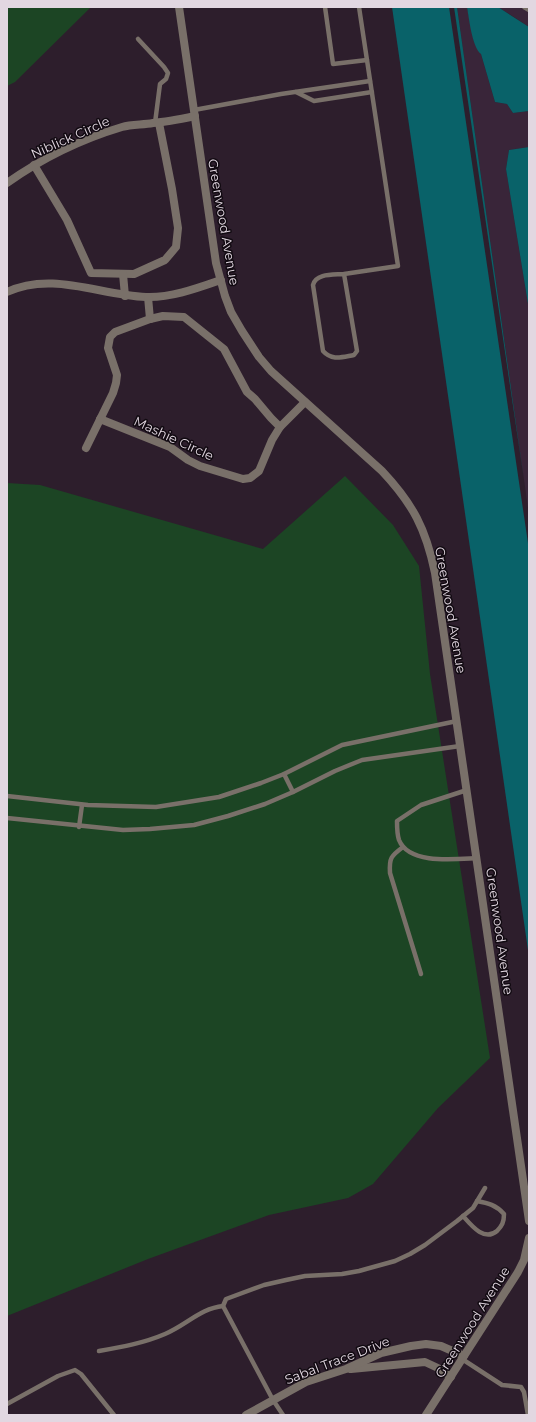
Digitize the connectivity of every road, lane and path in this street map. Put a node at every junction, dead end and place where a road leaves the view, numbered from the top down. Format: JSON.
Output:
{"nodes":[{"id":1,"x":179,"y":7,"type":"edge"},
{"id":2,"x":325,"y":7,"type":"edge"},
{"id":3,"x":359,"y":7,"type":"edge"},
{"id":4,"x":524,"y":7,"type":"edge"},
{"id":5,"x":529,"y":10,"type":"edge"},
{"id":6,"x":138,"y":39,"type":"dead end"},
{"id":7,"x":367,"y":60,"type":"junction"},
{"id":8,"x":370,"y":81,"type":"junction"},
{"id":9,"x":333,"y":87,"type":"junction"},
{"id":10,"x":296,"y":92,"type":"junction"},
{"id":11,"x":372,"y":92,"type":"junction"},
{"id":12,"x":335,"y":97,"type":"junction"},
{"id":13,"x":195,"y":113,"type":"junction"},
{"id":14,"x":157,"y":123,"type":"junction"},
{"id":15,"x":34,"y":165,"type":"junction"},
{"id":16,"x":7,"y":183,"type":"edge"},
{"id":17,"x":123,"y":274,"type":"junction"},
{"id":18,"x":344,"y":274,"type":"junction"},
{"id":19,"x":221,"y":280,"type":"junction"},
{"id":20,"x":7,"y":292,"type":"edge"},
{"id":21,"x":125,"y":296,"type":"junction"},
{"id":22,"x":148,"y":297,"type":"junction"},
{"id":23,"x":150,"y":319,"type":"junction"},
{"id":24,"x":305,"y":402,"type":"junction"},
{"id":25,"x":100,"y":419,"type":"junction"},
{"id":26,"x":280,"y":427,"type":"junction"},
{"id":27,"x":86,"y":448,"type":"dead end"},
{"id":28,"x":457,"y":721,"type":"junction"},
{"id":29,"x":460,"y":746,"type":"junction"},
{"id":30,"x":284,"y":774,"type":"junction"},
{"id":31,"x":467,"y":790,"type":"junction"},
{"id":32,"x":293,"y":792,"type":"junction"},
{"id":33,"x":7,"y":796,"type":"edge"},
{"id":34,"x":82,"y":805,"type":"junction"},
{"id":35,"x":7,"y":818,"type":"edge"},
{"id":36,"x":79,"y":827,"type":"junction"},
{"id":37,"x":403,"y":847,"type":"junction"},
{"id":38,"x":477,"y":858,"type":"junction"},
{"id":39,"x":421,"y":974,"type":"dead end"},
{"id":40,"x":485,"y":1188,"type":"dead end"},
{"id":41,"x":477,"y":1201,"type":"junction"},
{"id":42,"x":463,"y":1216,"type":"junction"},
{"id":43,"x":529,"y":1221,"type":"edge"},
{"id":44,"x":529,"y":1238,"type":"edge"},
{"id":45,"x":223,"y":1306,"type":"junction"},
{"id":46,"x":99,"y":1351,"type":"dead end"},
{"id":47,"x":463,"y":1358,"type":"junction"},
{"id":48,"x":346,"y":1369,"type":"junction"},
{"id":49,"x":451,"y":1377,"type":"junction"},
{"id":50,"x":273,"y":1400,"type":"junction"},
{"id":51,"x":7,"y":1404,"type":"edge"},
{"id":52,"x":114,"y":1415,"type":"edge"},
{"id":53,"x":246,"y":1415,"type":"edge"},
{"id":54,"x":282,"y":1415,"type":"edge"},
{"id":55,"x":426,"y":1415,"type":"edge"},
{"id":56,"x":528,"y":1415,"type":"edge"}],
"edges":[{"from":1,"to":13,"type":"street","name":"Greenwood Avenue"},
{"from":2,"to":7,"type":"lane"},
{"from":3,"to":7,"type":"lane"},
{"from":4,"to":5,"type":"lane"},
{"from":6,"to":14,"type":"lane"},
{"from":7,"to":8,"type":"lane"},
{"from":8,"to":9,"type":"lane"},
{"from":8,"to":11,"type":"lane"},
{"from":9,"to":10,"type":"lane"},
{"from":9,"to":12,"type":"lane"},
{"from":10,"to":12,"type":"lane"},
{"from":10,"to":13,"type":"lane"},
{"from":11,"to":12,"type":"lane"},
{"from":11,"to":18,"type":"lane"},
{"from":13,"to":14,"type":"street","name":"Niblick Circle"},
{"from":13,"to":19,"type":"street","name":"Greenwood Avenue"},
{"from":14,"to":15,"type":"street","name":"Niblick Circle"},
{"from":14,"to":17,"type":"street"},
{"from":15,"to":16,"type":"street","name":"Niblick Circle"},
{"from":15,"to":17,"type":"street"},
{"from":17,"to":21,"type":"street"},
{"from":18,"to":18,"type":"lane"},
{"from":19,"to":22,"type":"street"},
{"from":19,"to":24,"type":"street","name":"Greenwood Avenue"},
{"from":20,"to":21,"type":"street"},
{"from":21,"to":22,"type":"street"},
{"from":22,"to":23,"type":"street"},
{"from":23,"to":25,"type":"street"},
{"from":23,"to":26,"type":"street"},
{"from":24,"to":26,"type":"street","name":"Mashie Circle"},
{"from":24,"to":28,"type":"street","name":"Greenwood Avenue"},
{"from":25,"to":26,"type":"street","name":"Mashie Circle"},
{"from":25,"to":27,"type":"street"},
{"from":28,"to":29,"type":"street","name":"Greenwood Avenue"},
{"from":28,"to":30,"type":"lane"},
{"from":29,"to":31,"type":"street","name":"Greenwood Avenue"},
{"from":29,"to":32,"type":"lane"},
{"from":30,"to":32,"type":"lane"},
{"from":30,"to":34,"type":"lane"},
{"from":31,"to":37,"type":"lane"},
{"from":31,"to":38,"type":"street","name":"Greenwood Avenue"},
{"from":32,"to":36,"type":"lane"},
{"from":33,"to":34,"type":"lane"},
{"from":34,"to":36,"type":"lane"},
{"from":35,"to":36,"type":"lane"},
{"from":37,"to":38,"type":"lane"},
{"from":37,"to":39,"type":"lane"},
{"from":38,"to":43,"type":"street","name":"Greenwood Avenue"},
{"from":40,"to":41,"type":"lane"},
{"from":41,"to":42,"type":"lane"},
{"from":41,"to":42,"type":"lane"},
{"from":42,"to":45,"type":"lane"},
{"from":44,"to":47,"type":"street","name":"Greenwood Avenue"},
{"from":45,"to":46,"type":"lane"},
{"from":45,"to":50,"type":"lane"},
{"from":47,"to":48,"type":"street","name":"Sabal Trace Drive"},
{"from":47,"to":49,"type":"street","name":"Greenwood Avenue"},
{"from":47,"to":56,"type":"lane"},
{"from":48,"to":49,"type":"street"},
{"from":48,"to":50,"type":"street","name":"Sabal Trace Drive"},
{"from":49,"to":55,"type":"street","name":"Greenwood Avenue"},
{"from":50,"to":53,"type":"street","name":"Sabal Trace Drive"},
{"from":50,"to":54,"type":"lane"},
{"from":51,"to":52,"type":"lane"}]}
